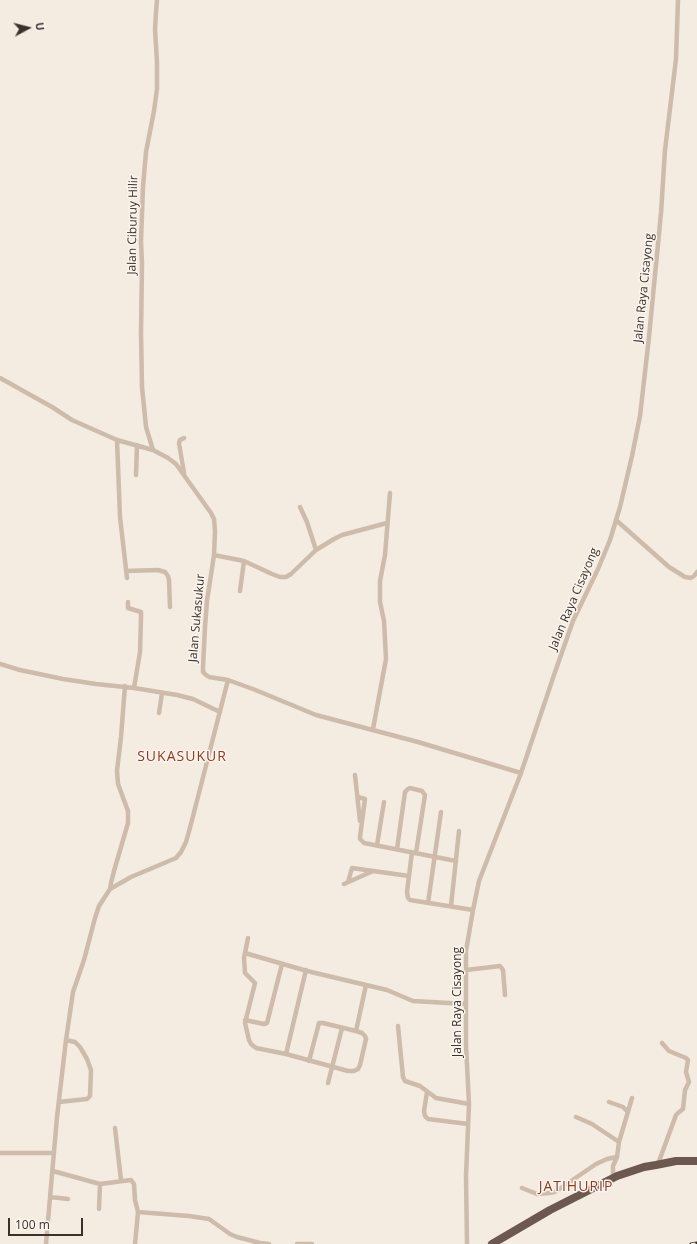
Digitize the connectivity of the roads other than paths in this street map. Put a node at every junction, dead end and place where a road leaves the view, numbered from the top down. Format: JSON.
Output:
{"nodes":[{"id":1,"x":157,"y":0,"type":"edge"},
{"id":2,"x":678,"y":0,"type":"edge"},
{"id":3,"x":0,"y":378,"type":"edge"},
{"id":4,"x":184,"y":438,"type":"dead end"},
{"id":5,"x":117,"y":440,"type":"junction"},
{"id":6,"x":137,"y":445,"type":"junction"},
{"id":7,"x":153,"y":450,"type":"junction"},
{"id":8,"x":184,"y":475,"type":"junction"},
{"id":9,"x":136,"y":476,"type":"dead end"},
{"id":10,"x":390,"y":493,"type":"dead end"},
{"id":11,"x":300,"y":507,"type":"dead end"},
{"id":12,"x":616,"y":520,"type":"junction"},
{"id":13,"x":387,"y":523,"type":"junction"},
{"id":14,"x":316,"y":550,"type":"junction"},
{"id":15,"x":214,"y":555,"type":"junction"},
{"id":16,"x":244,"y":561,"type":"junction"},
{"id":17,"x":126,"y":571,"type":"junction"},
{"id":18,"x":697,"y":572,"type":"edge"},
{"id":19,"x":127,"y":578,"type":"dead end"},
{"id":20,"x":240,"y":591,"type":"dead end"},
{"id":21,"x":128,"y":602,"type":"dead end"},
{"id":22,"x":170,"y":607,"type":"dead end"},
{"id":23,"x":0,"y":664,"type":"edge"},
{"id":24,"x":228,"y":680,"type":"junction"},
{"id":25,"x":125,"y":686,"type":"junction"},
{"id":26,"x":134,"y":688,"type":"junction"},
{"id":27,"x":162,"y":692,"type":"junction"},
{"id":28,"x":220,"y":712,"type":"junction"},
{"id":29,"x":159,"y":713,"type":"dead end"},
{"id":30,"x":373,"y":730,"type":"junction"},
{"id":31,"x":521,"y":773,"type":"junction"},
{"id":32,"x":356,"y":775,"type":"dead end"},
{"id":33,"x":384,"y":802,"type":"dead end"},
{"id":34,"x":442,"y":812,"type":"dead end"},
{"id":35,"x":459,"y":831,"type":"dead end"},
{"id":36,"x":377,"y":845,"type":"junction"},
{"id":37,"x":397,"y":849,"type":"junction"},
{"id":38,"x":414,"y":853,"type":"junction"},
{"id":39,"x":435,"y":856,"type":"junction"},
{"id":40,"x":456,"y":861,"type":"junction"},
{"id":41,"x":374,"y":871,"type":"junction"},
{"id":42,"x":409,"y":876,"type":"junction"},
{"id":43,"x":110,"y":889,"type":"junction"},
{"id":44,"x":428,"y":903,"type":"junction"},
{"id":45,"x":451,"y":906,"type":"junction"},
{"id":46,"x":473,"y":910,"type":"junction"},
{"id":47,"x":248,"y":938,"type":"dead end"},
{"id":48,"x":245,"y":953,"type":"junction"},
{"id":49,"x":282,"y":964,"type":"junction"},
{"id":50,"x":306,"y":970,"type":"junction"},
{"id":51,"x":466,"y":970,"type":"junction"},
{"id":52,"x":366,"y":985,"type":"junction"},
{"id":53,"x":505,"y":995,"type":"dead end"},
{"id":54,"x":466,"y":1004,"type":"junction"},
{"id":55,"x":245,"y":1020,"type":"junction"},
{"id":56,"x":398,"y":1026,"type":"dead end"},
{"id":57,"x":342,"y":1028,"type":"junction"},
{"id":58,"x":356,"y":1031,"type":"junction"},
{"id":59,"x":66,"y":1040,"type":"junction"},
{"id":60,"x":662,"y":1043,"type":"dead end"},
{"id":61,"x":286,"y":1054,"type":"junction"},
{"id":62,"x":309,"y":1061,"type":"junction"},
{"id":63,"x":332,"y":1067,"type":"junction"},
{"id":64,"x":328,"y":1083,"type":"dead end"},
{"id":65,"x":427,"y":1092,"type":"junction"},
{"id":66,"x":632,"y":1098,"type":"dead end"},
{"id":67,"x":59,"y":1102,"type":"junction"},
{"id":68,"x":609,"y":1102,"type":"dead end"},
{"id":69,"x":469,"y":1104,"type":"junction"},
{"id":70,"x":628,"y":1112,"type":"junction"},
{"id":71,"x":576,"y":1117,"type":"dead end"},
{"id":72,"x":468,"y":1124,"type":"junction"},
{"id":73,"x":115,"y":1128,"type":"dead end"},
{"id":74,"x":619,"y":1142,"type":"junction"},
{"id":75,"x":0,"y":1153,"type":"edge"},
{"id":76,"x":54,"y":1153,"type":"junction"},
{"id":77,"x":617,"y":1157,"type":"junction"},
{"id":78,"x":697,"y":1160,"type":"edge"},
{"id":79,"x":658,"y":1164,"type":"junction"},
{"id":80,"x":53,"y":1171,"type":"junction"},
{"id":81,"x":122,"y":1180,"type":"junction"},
{"id":82,"x":611,"y":1180,"type":"junction"},
{"id":83,"x":100,"y":1184,"type":"junction"},
{"id":84,"x":522,"y":1188,"type":"dead end"},
{"id":85,"x":50,"y":1197,"type":"junction"},
{"id":86,"x":68,"y":1199,"type":"dead end"},
{"id":87,"x":99,"y":1209,"type":"dead end"},
{"id":88,"x":138,"y":1212,"type":"junction"},
{"id":89,"x":46,"y":1244,"type":"edge"},
{"id":90,"x":135,"y":1244,"type":"edge"},
{"id":91,"x":269,"y":1244,"type":"edge"},
{"id":92,"x":296,"y":1244,"type":"edge"},
{"id":93,"x":310,"y":1244,"type":"edge"},
{"id":94,"x":467,"y":1244,"type":"edge"},
{"id":95,"x":492,"y":1244,"type":"edge"}],
"edges":[{"from":1,"to":7,"type":"street","name":"Jalan Ciburuy Hilir"},
{"from":2,"to":12,"type":"street","name":"Jalan Raya Cisayong"},
{"from":3,"to":5,"type":"street","name":"Jalan Sukasukur"},
{"from":4,"to":8,"type":"street"},
{"from":5,"to":6,"type":"street","name":"Jalan Sukasukur"},
{"from":5,"to":17,"type":"street"},
{"from":6,"to":7,"type":"street","name":"Jalan Sukasukur"},
{"from":6,"to":9,"type":"street"},
{"from":7,"to":8,"type":"street","name":"Jalan Sukasukur"},
{"from":8,"to":15,"type":"street","name":"Jalan Sukasukur"},
{"from":10,"to":13,"type":"street"},
{"from":11,"to":14,"type":"street"},
{"from":12,"to":18,"type":"street"},
{"from":12,"to":31,"type":"street","name":"Jalan Raya Cisayong"},
{"from":13,"to":14,"type":"street"},
{"from":13,"to":30,"type":"street"},
{"from":14,"to":16,"type":"street"},
{"from":15,"to":16,"type":"street"},
{"from":15,"to":24,"type":"street","name":"Jalan Sukasukur"},
{"from":16,"to":20,"type":"street"},
{"from":17,"to":19,"type":"street"},
{"from":17,"to":22,"type":"street"},
{"from":21,"to":26,"type":"street"},
{"from":23,"to":25,"type":"street"},
{"from":24,"to":28,"type":"street"},
{"from":24,"to":30,"type":"street","name":"Jalan Sukasukur"},
{"from":25,"to":26,"type":"street"},
{"from":25,"to":43,"type":"street"},
{"from":26,"to":27,"type":"street"},
{"from":27,"to":28,"type":"street"},
{"from":27,"to":29,"type":"street"},
{"from":28,"to":43,"type":"street"},
{"from":30,"to":31,"type":"street","name":"Jalan Sukasukur"},
{"from":31,"to":46,"type":"street","name":"Jalan Raya Cisayong"},
{"from":32,"to":36,"type":"street"},
{"from":33,"to":36,"type":"street"},
{"from":34,"to":39,"type":"street"},
{"from":35,"to":40,"type":"street"},
{"from":36,"to":37,"type":"street"},
{"from":37,"to":38,"type":"street"},
{"from":37,"to":38,"type":"street"},
{"from":38,"to":39,"type":"street"},
{"from":38,"to":42,"type":"street"},
{"from":39,"to":40,"type":"street"},
{"from":39,"to":44,"type":"street"},
{"from":40,"to":45,"type":"street"},
{"from":41,"to":41,"type":"street"},
{"from":41,"to":42,"type":"street"},
{"from":42,"to":44,"type":"street"},
{"from":43,"to":59,"type":"street"},
{"from":44,"to":45,"type":"street"},
{"from":45,"to":46,"type":"street"},
{"from":46,"to":51,"type":"street","name":"Jalan Raya Cisayong"},
{"from":47,"to":48,"type":"street"},
{"from":48,"to":49,"type":"street"},
{"from":48,"to":55,"type":"street"},
{"from":49,"to":50,"type":"street"},
{"from":49,"to":55,"type":"street"},
{"from":50,"to":52,"type":"street"},
{"from":50,"to":61,"type":"street"},
{"from":51,"to":53,"type":"street"},
{"from":51,"to":54,"type":"street","name":"Jalan Raya Cisayong"},
{"from":52,"to":54,"type":"street"},
{"from":52,"to":58,"type":"street"},
{"from":54,"to":69,"type":"street","name":"Jalan Raya Cisayong"},
{"from":55,"to":61,"type":"street"},
{"from":56,"to":65,"type":"street"},
{"from":57,"to":58,"type":"street"},
{"from":57,"to":62,"type":"street"},
{"from":57,"to":63,"type":"street"},
{"from":58,"to":63,"type":"street"},
{"from":59,"to":67,"type":"street"},
{"from":59,"to":67,"type":"street"},
{"from":60,"to":79,"type":"street"},
{"from":61,"to":62,"type":"street"},
{"from":62,"to":63,"type":"street"},
{"from":63,"to":64,"type":"street"},
{"from":65,"to":69,"type":"street"},
{"from":65,"to":72,"type":"street"},
{"from":66,"to":70,"type":"street"},
{"from":67,"to":76,"type":"street"},
{"from":68,"to":70,"type":"street"},
{"from":69,"to":72,"type":"street","name":"Jalan Raya Cisayong"},
{"from":70,"to":74,"type":"street"},
{"from":71,"to":74,"type":"street"},
{"from":72,"to":94,"type":"street","name":"Jalan Raya Cisayong"},
{"from":73,"to":81,"type":"street"},
{"from":74,"to":77,"type":"street"},
{"from":75,"to":76,"type":"street"},
{"from":76,"to":80,"type":"street"},
{"from":77,"to":82,"type":"street"},
{"from":77,"to":84,"type":"street"},
{"from":78,"to":79,"type":"highway"},
{"from":79,"to":82,"type":"highway"},
{"from":80,"to":83,"type":"street"},
{"from":80,"to":85,"type":"street"},
{"from":81,"to":83,"type":"street"},
{"from":81,"to":88,"type":"street"},
{"from":82,"to":95,"type":"highway"},
{"from":83,"to":87,"type":"street"},
{"from":85,"to":86,"type":"street"},
{"from":85,"to":89,"type":"street"},
{"from":88,"to":90,"type":"street"},
{"from":88,"to":91,"type":"street"},
{"from":92,"to":93,"type":"street"}]}
